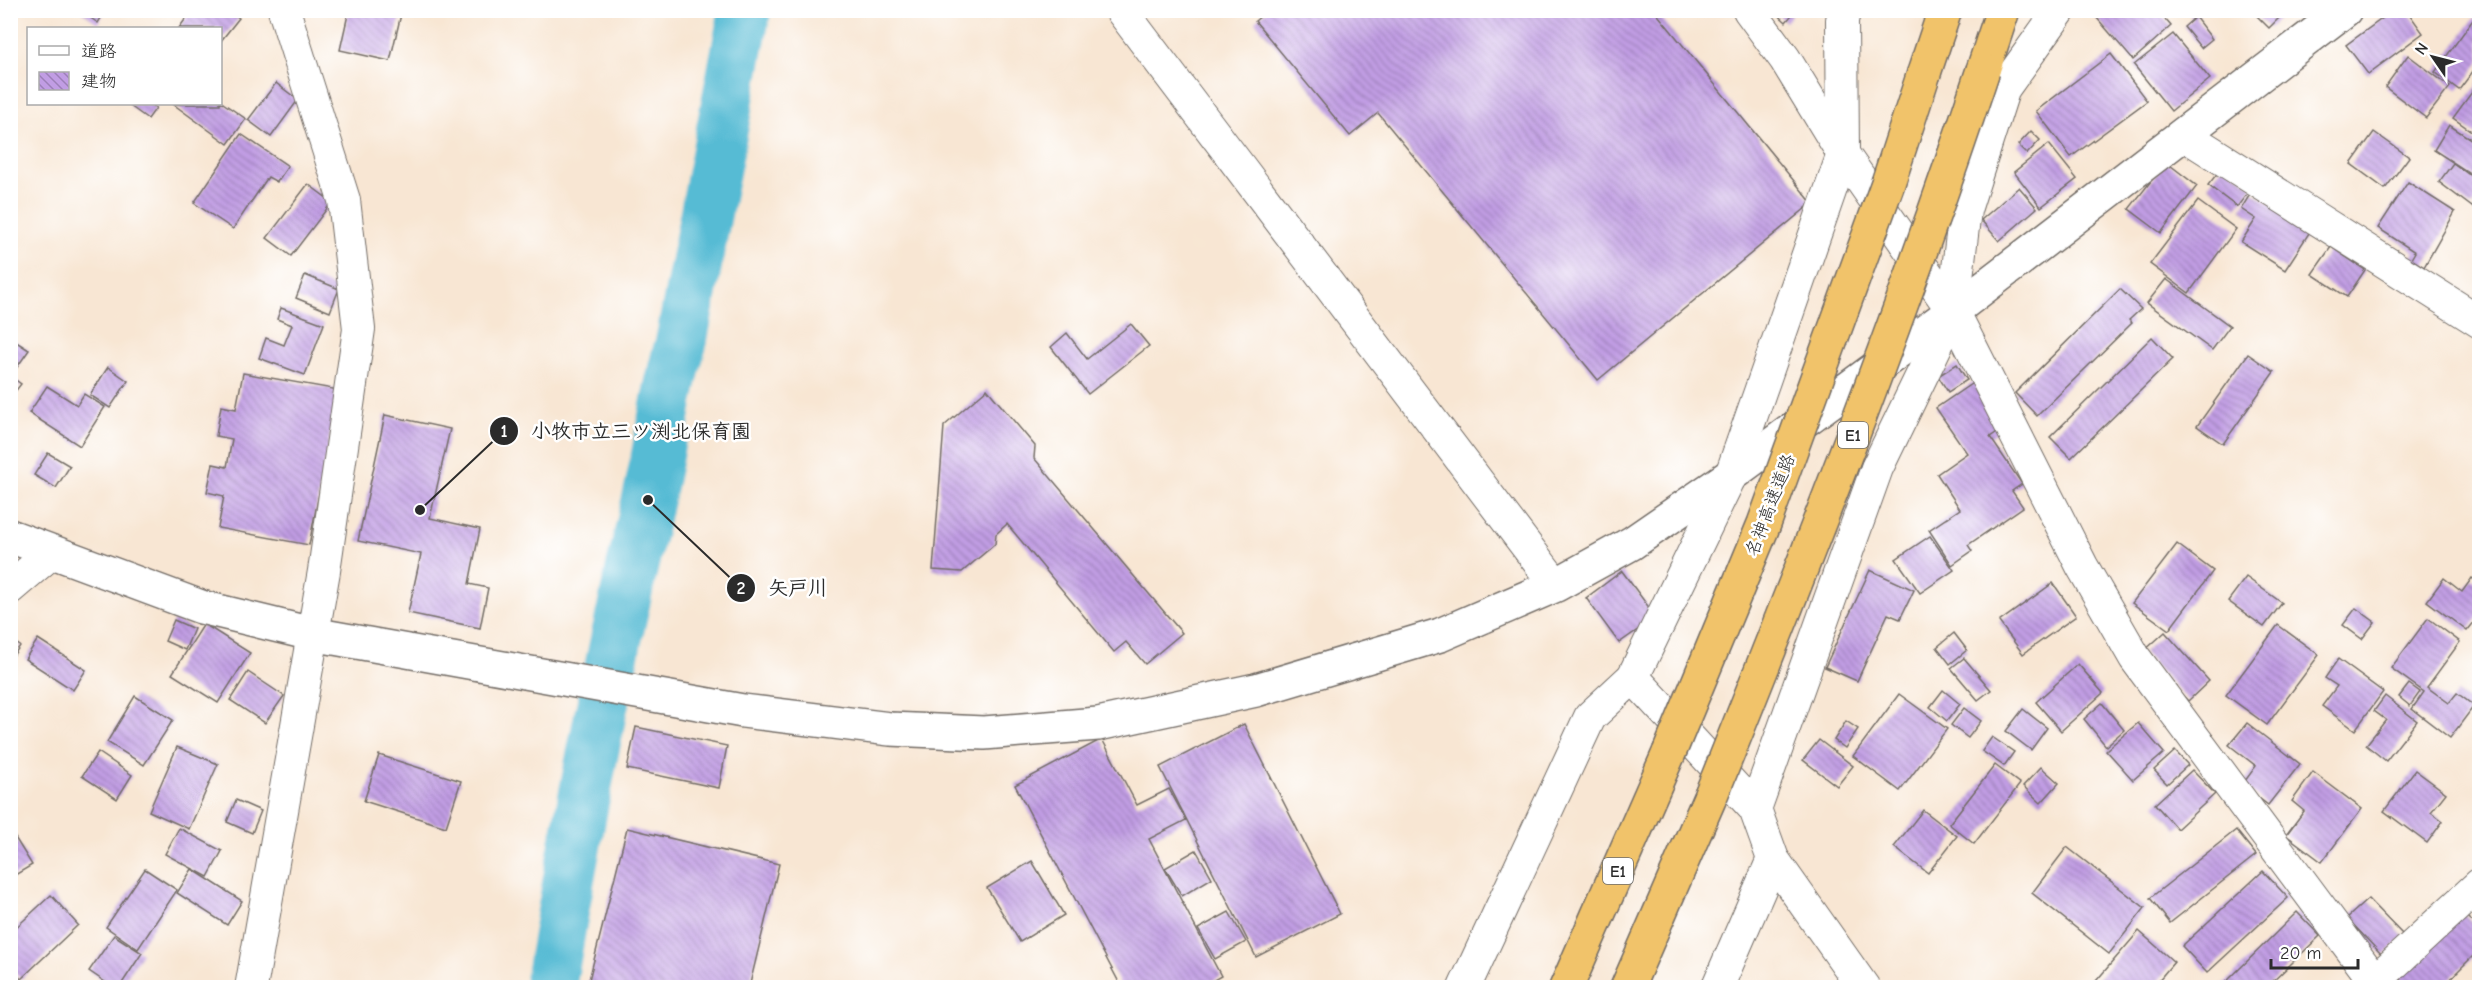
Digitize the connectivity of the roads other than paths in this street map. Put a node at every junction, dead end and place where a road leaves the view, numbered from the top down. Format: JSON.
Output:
{"nodes":[{"id":1,"x":284,"y":10,"type":"edge"},
{"id":2,"x":1121,"y":10,"type":"edge"},
{"id":3,"x":1749,"y":10,"type":"edge"},
{"id":4,"x":1845,"y":10,"type":"edge"},
{"id":5,"x":1945,"y":10,"type":"edge"},
{"id":6,"x":2002,"y":10,"type":"edge"},
{"id":7,"x":2060,"y":10,"type":"edge"},
{"id":8,"x":2345,"y":10,"type":"edge"},
{"id":9,"x":2183,"y":134,"type":"junction"},
{"id":10,"x":1843,"y":154,"type":"junction"},
{"id":11,"x":1953,"y":311,"type":"junction"},
{"id":12,"x":2478,"y":317,"type":"edge"},
{"id":13,"x":1731,"y":475,"type":"junction"},
{"id":14,"x":10,"y":536,"type":"edge"},
{"id":15,"x":51,"y":553,"type":"junction"},
{"id":16,"x":1556,"y":585,"type":"junction"},
{"id":17,"x":10,"y":588,"type":"edge"},
{"id":18,"x":312,"y":634,"type":"junction"},
{"id":19,"x":1634,"y":677,"type":"junction"},
{"id":20,"x":1755,"y":809,"type":"junction"},
{"id":21,"x":1773,"y":860,"type":"junction"},
{"id":22,"x":2480,"y":884,"type":"edge"},
{"id":23,"x":2375,"y":985,"type":"edge"},
{"id":24,"x":251,"y":987,"type":"edge"},
{"id":25,"x":1464,"y":987,"type":"edge"},
{"id":26,"x":1566,"y":987,"type":"edge"},
{"id":27,"x":1627,"y":987,"type":"edge"},
{"id":28,"x":1717,"y":987,"type":"edge"},
{"id":29,"x":1864,"y":987,"type":"edge"}],
"edges":[{"from":1,"to":18,"type":"street"},
{"from":2,"to":16,"type":"street"},
{"from":3,"to":10,"type":"street"},
{"from":4,"to":10,"type":"street"},
{"from":5,"to":26,"type":"highway","name":"名神高速道路","number":"E1","bridge":true},
{"from":6,"to":27,"type":"highway","number":"E1","bridge":true},
{"from":7,"to":11,"type":"street"},
{"from":8,"to":9,"type":"street"},
{"from":9,"to":11,"type":"street"},
{"from":9,"to":12,"type":"street"},
{"from":10,"to":11,"type":"street"},
{"from":10,"to":13,"type":"street"},
{"from":11,"to":13,"type":"street"},
{"from":11,"to":20,"type":"street"},
{"from":11,"to":23,"type":"street"},
{"from":13,"to":16,"type":"street"},
{"from":13,"to":19,"type":"street"},
{"from":14,"to":15,"type":"street"},
{"from":15,"to":17,"type":"street"},
{"from":15,"to":18,"type":"street"},
{"from":16,"to":18,"type":"street"},
{"from":18,"to":24,"type":"street"},
{"from":19,"to":20,"type":"street"},
{"from":19,"to":25,"type":"street"},
{"from":20,"to":21,"type":"street"},
{"from":21,"to":28,"type":"street"},
{"from":21,"to":29,"type":"street"},
{"from":22,"to":23,"type":"street"}]}
